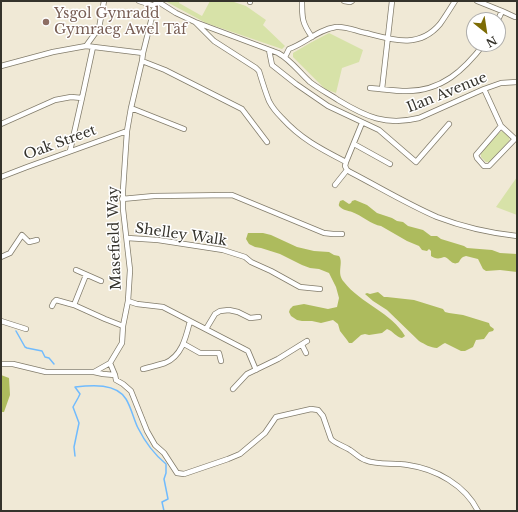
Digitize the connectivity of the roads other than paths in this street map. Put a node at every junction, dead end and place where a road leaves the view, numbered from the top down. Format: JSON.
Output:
{"nodes":[{"id":1,"x":104,"y":1,"type":"edge"},
{"id":2,"x":139,"y":1,"type":"edge"},
{"id":3,"x":302,"y":1,"type":"edge"},
{"id":4,"x":344,"y":1,"type":"edge"},
{"id":5,"x":352,"y":1,"type":"edge"},
{"id":6,"x":392,"y":1,"type":"edge"},
{"id":7,"x":455,"y":1,"type":"edge"},
{"id":8,"x":477,"y":1,"type":"edge"},
{"id":9,"x":156,"y":3,"type":"edge"},
{"id":10,"x":502,"y":11,"type":"joint"},
{"id":11,"x":515,"y":17,"type":"dead end"},
{"id":12,"x":195,"y":22,"type":"junction"},
{"id":13,"x":312,"y":37,"type":"junction"},
{"id":14,"x":388,"y":39,"type":"junction"},
{"id":15,"x":86,"y":46,"type":"junction"},
{"id":16,"x":93,"y":47,"type":"junction"},
{"id":17,"x":269,"y":50,"type":"junction"},
{"id":18,"x":478,"y":52,"type":"edge"},
{"id":19,"x":143,"y":53,"type":"junction"},
{"id":20,"x":285,"y":57,"type":"junction"},
{"id":21,"x":142,"y":61,"type":"junction"},
{"id":22,"x":1,"y":66,"type":"edge"},
{"id":23,"x":517,"y":81,"type":"edge"},
{"id":24,"x":370,"y":88,"type":"dead end"},
{"id":25,"x":382,"y":89,"type":"junction"},
{"id":26,"x":484,"y":89,"type":"junction"},
{"id":27,"x":82,"y":98,"type":"junction"},
{"id":28,"x":131,"y":108,"type":"junction"},
{"id":29,"x":362,"y":122,"type":"junction"},
{"id":30,"x":1,"y":124,"type":"edge"},
{"id":31,"x":448,"y":124,"type":"dead end"},
{"id":32,"x":502,"y":126,"type":"junction"},
{"id":33,"x":184,"y":129,"type":"dead end"},
{"id":34,"x":127,"y":131,"type":"junction"},
{"id":35,"x":516,"y":139,"type":"edge"},
{"id":36,"x":267,"y":142,"type":"dead end"},
{"id":37,"x":354,"y":144,"type":"junction"},
{"id":38,"x":70,"y":152,"type":"junction"},
{"id":39,"x":346,"y":162,"type":"junction"},
{"id":40,"x":390,"y":164,"type":"dead end"},
{"id":41,"x":347,"y":170,"type":"junction"},
{"id":42,"x":1,"y":177,"type":"edge"},
{"id":43,"x":335,"y":184,"type":"dead end"},
{"id":44,"x":122,"y":199,"type":"junction"},
{"id":45,"x":342,"y":234,"type":"dead end"},
{"id":46,"x":517,"y":236,"type":"edge"},
{"id":47,"x":127,"y":238,"type":"junction"},
{"id":48,"x":37,"y":240,"type":"dead end"},
{"id":49,"x":1,"y":257,"type":"edge"},
{"id":50,"x":76,"y":270,"type":"dead end"},
{"id":51,"x":86,"y":275,"type":"junction"},
{"id":52,"x":101,"y":281,"type":"dead end"},
{"id":53,"x":320,"y":289,"type":"dead end"},
{"id":54,"x":128,"y":301,"type":"junction"},
{"id":55,"x":74,"y":305,"type":"junction"},
{"id":56,"x":52,"y":306,"type":"dead end"},
{"id":57,"x":259,"y":317,"type":"dead end"},
{"id":58,"x":1,"y":321,"type":"edge"},
{"id":59,"x":190,"y":321,"type":"junction"},
{"id":60,"x":123,"y":326,"type":"junction"},
{"id":61,"x":26,"y":329,"type":"dead end"},
{"id":62,"x":206,"y":330,"type":"junction"},
{"id":63,"x":307,"y":341,"type":"dead end"},
{"id":64,"x":184,"y":344,"type":"junction"},
{"id":65,"x":302,"y":345,"type":"junction"},
{"id":66,"x":306,"y":353,"type":"dead end"},
{"id":67,"x":221,"y":361,"type":"dead end"},
{"id":68,"x":110,"y":363,"type":"junction"},
{"id":69,"x":1,"y":364,"type":"edge"},
{"id":70,"x":256,"y":370,"type":"junction"},
{"id":71,"x":94,"y":372,"type":"junction"},
{"id":72,"x":150,"y":373,"type":"dead end"},
{"id":73,"x":115,"y":375,"type":"junction"},
{"id":74,"x":234,"y":389,"type":"dead end"},
{"id":75,"x":478,"y":511,"type":"edge"}],
"edges":[{"from":1,"to":15,"type":"street"},
{"from":2,"to":9,"type":"street","name":"Ilan Avenue"},
{"from":3,"to":13,"type":"street"},
{"from":4,"to":5,"type":"street"},
{"from":6,"to":14,"type":"street"},
{"from":7,"to":14,"type":"street"},
{"from":8,"to":10,"type":"street"},
{"from":9,"to":12,"type":"street","name":"Ilan Avenue"},
{"from":9,"to":19,"type":"street","name":"Masefield Way"},
{"from":10,"to":11,"type":"street"},
{"from":12,"to":17,"type":"street","name":"Ilan Avenue"},
{"from":12,"to":39,"type":"street"},
{"from":13,"to":14,"type":"street"},
{"from":13,"to":20,"type":"street"},
{"from":14,"to":25,"type":"street"},
{"from":15,"to":16,"type":"street"},
{"from":15,"to":22,"type":"street"},
{"from":16,"to":19,"type":"street"},
{"from":16,"to":27,"type":"street"},
{"from":17,"to":20,"type":"street","name":"Ilan Avenue"},
{"from":17,"to":29,"type":"street"},
{"from":18,"to":25,"type":"street"},
{"from":19,"to":21,"type":"street","name":"Masefield Way"},
{"from":20,"to":26,"type":"street","name":"Ilan Avenue"},
{"from":21,"to":28,"type":"street","name":"Masefield Way"},
{"from":21,"to":36,"type":"street"},
{"from":23,"to":26,"type":"street","name":"Ilan Avenue"},
{"from":24,"to":25,"type":"street"},
{"from":26,"to":32,"type":"street"},
{"from":27,"to":30,"type":"street"},
{"from":27,"to":38,"type":"street"},
{"from":28,"to":33,"type":"street"},
{"from":28,"to":34,"type":"street","name":"Masefield Way"},
{"from":29,"to":31,"type":"street"},
{"from":29,"to":37,"type":"street"},
{"from":32,"to":35,"type":"street"},
{"from":32,"to":35,"type":"street"},
{"from":34,"to":38,"type":"street","name":"Oak Street"},
{"from":34,"to":44,"type":"street","name":"Masefield Way"},
{"from":37,"to":39,"type":"street"},
{"from":37,"to":40,"type":"street"},
{"from":38,"to":42,"type":"street","name":"Oak Street"},
{"from":39,"to":41,"type":"street"},
{"from":41,"to":43,"type":"street"},
{"from":41,"to":46,"type":"street"},
{"from":44,"to":45,"type":"street"},
{"from":44,"to":47,"type":"street","name":"Masefield Way"},
{"from":47,"to":53,"type":"street","name":"Shelley Walk"},
{"from":47,"to":54,"type":"street","name":"Masefield Way"},
{"from":48,"to":49,"type":"street"},
{"from":50,"to":51,"type":"street"},
{"from":51,"to":52,"type":"street"},
{"from":51,"to":55,"type":"street"},
{"from":54,"to":59,"type":"street"},
{"from":54,"to":60,"type":"street","name":"Masefield Way"},
{"from":55,"to":56,"type":"street"},
{"from":55,"to":60,"type":"street"},
{"from":57,"to":62,"type":"street"},
{"from":58,"to":61,"type":"street"},
{"from":59,"to":62,"type":"street"},
{"from":59,"to":64,"type":"street"},
{"from":60,"to":68,"type":"street","name":"Masefield Way"},
{"from":62,"to":70,"type":"street"},
{"from":63,"to":65,"type":"street"},
{"from":64,"to":67,"type":"street"},
{"from":64,"to":72,"type":"street"},
{"from":65,"to":66,"type":"street"},
{"from":65,"to":70,"type":"street"},
{"from":68,"to":71,"type":"street","name":"Masefield Way"},
{"from":68,"to":73,"type":"street"},
{"from":69,"to":71,"type":"street","name":"Masefield Way"},
{"from":70,"to":74,"type":"street"},
{"from":71,"to":73,"type":"street"},
{"from":73,"to":75,"type":"street"}]}
